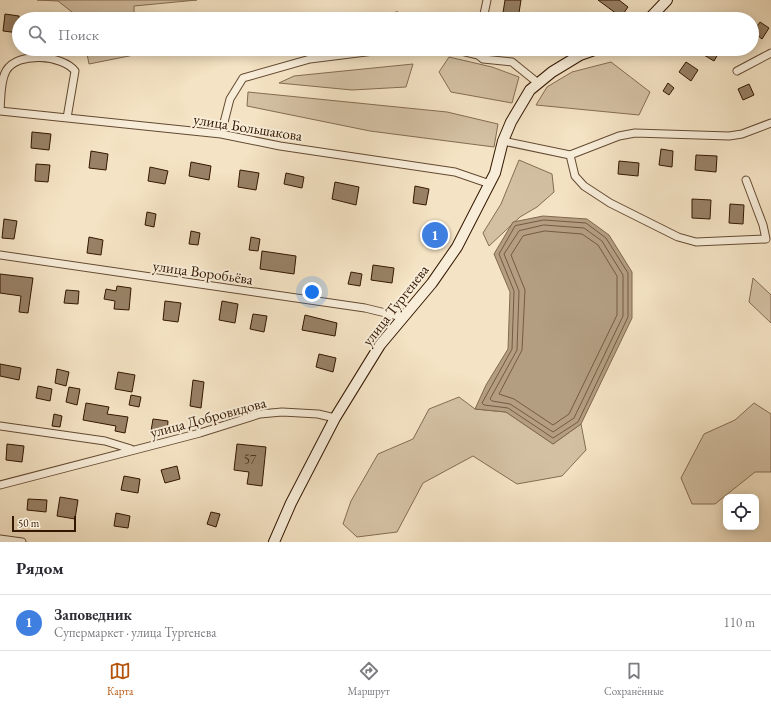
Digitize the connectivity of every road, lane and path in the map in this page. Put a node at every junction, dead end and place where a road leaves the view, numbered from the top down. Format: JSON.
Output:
{"nodes":[{"id":1,"x":487,"y":0,"type":"edge"},
{"id":2,"x":667,"y":0,"type":"edge"},
{"id":3,"x":485,"y":12,"type":"edge"},
{"id":4,"x":656,"y":12,"type":"edge"},
{"id":5,"x":771,"y":53,"type":"edge"},
{"id":6,"x":334,"y":56,"type":"edge"},
{"id":7,"x":481,"y":56,"type":"edge"},
{"id":8,"x":578,"y":56,"type":"edge"},
{"id":9,"x":737,"y":71,"type":"dead end"},
{"id":10,"x":538,"y":83,"type":"junction"},
{"id":11,"x":0,"y":111,"type":"edge"},
{"id":12,"x":67,"y":118,"type":"junction"},
{"id":13,"x":771,"y":123,"type":"edge"},
{"id":14,"x":221,"y":134,"type":"junction"},
{"id":15,"x":503,"y":141,"type":"junction"},
{"id":16,"x":570,"y":155,"type":"junction"},
{"id":17,"x":746,"y":180,"type":"dead end"},
{"id":18,"x":490,"y":184,"type":"junction"},
{"id":19,"x":0,"y":255,"type":"edge"},
{"id":20,"x":402,"y":317,"type":"junction"},
{"id":21,"x":335,"y":418,"type":"junction"},
{"id":22,"x":0,"y":426,"type":"edge"},
{"id":23,"x":134,"y":450,"type":"junction"},
{"id":24,"x":0,"y":485,"type":"edge"},
{"id":25,"x":0,"y":539,"type":"edge"},
{"id":26,"x":22,"y":542,"type":"edge"},
{"id":27,"x":274,"y":542,"type":"edge"}],
"edges":[{"from":1,"to":3,"type":"street"},
{"from":2,"to":4,"type":"street"},
{"from":5,"to":9,"type":"street"},
{"from":6,"to":14,"type":"street"},
{"from":7,"to":10,"type":"street"},
{"from":8,"to":10,"type":"street","name":"улица Тургенева"},
{"from":10,"to":15,"type":"street","name":"улица Тургенева"},
{"from":11,"to":12,"type":"street","name":"улица Большакова"},
{"from":11,"to":12,"type":"street"},
{"from":12,"to":14,"type":"street","name":"улица Большакова"},
{"from":13,"to":16,"type":"street"},
{"from":14,"to":18,"type":"street","name":"улица Большакова"},
{"from":15,"to":16,"type":"street"},
{"from":15,"to":18,"type":"street","name":"улица Тургенева"},
{"from":16,"to":17,"type":"street"},
{"from":18,"to":20,"type":"street","name":"улица Тургенева"},
{"from":19,"to":20,"type":"street","name":"улица Воробьёва"},
{"from":20,"to":21,"type":"street","name":"улица Тургенева"},
{"from":21,"to":23,"type":"street","name":"улица Добровидова"},
{"from":21,"to":27,"type":"street","name":"улица Тургенева"},
{"from":22,"to":23,"type":"street","name":"улица Добровидова"},
{"from":23,"to":24,"type":"street","name":"улица Добровидова"},
{"from":25,"to":26,"type":"street"}]}
